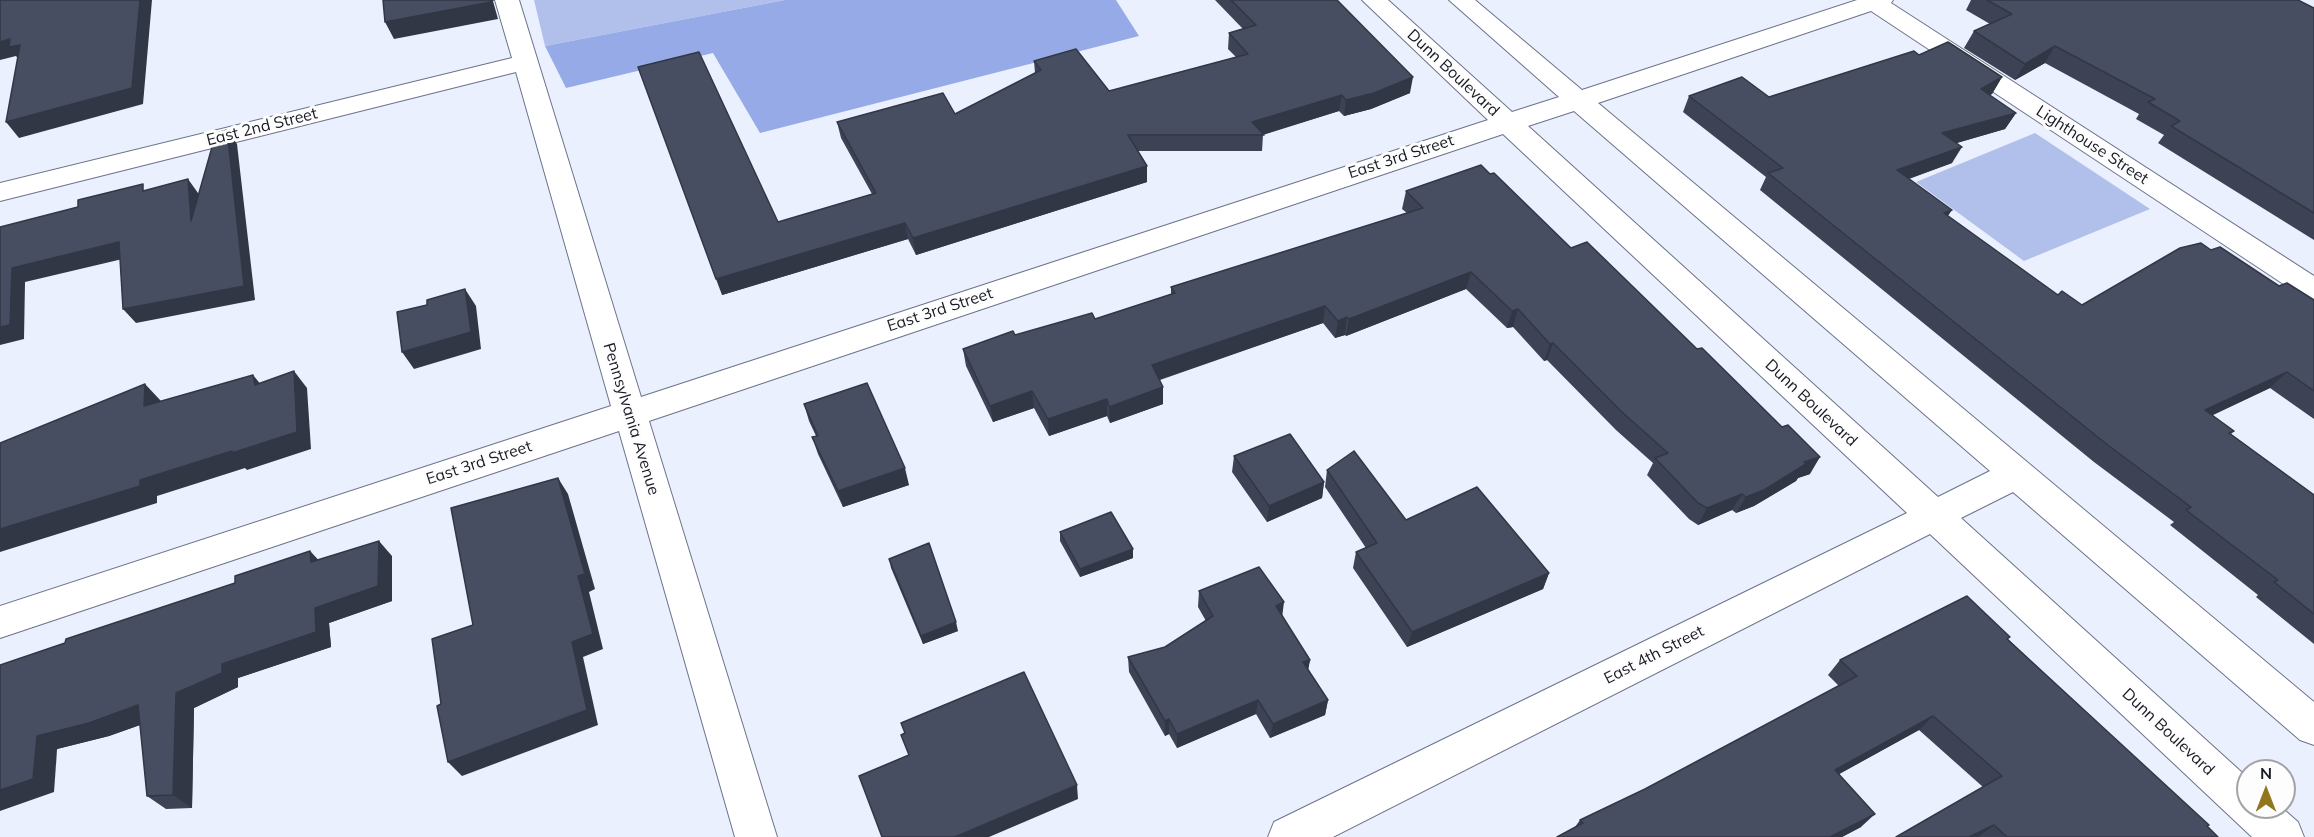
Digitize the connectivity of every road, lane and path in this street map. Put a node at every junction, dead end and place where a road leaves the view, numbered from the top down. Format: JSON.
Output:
{"nodes":[{"id":1,"x":507,"y":0,"type":"edge"},
{"id":2,"x":1374,"y":0,"type":"edge"},
{"id":3,"x":1461,"y":0,"type":"edge"},
{"id":4,"x":1875,"y":1,"type":"edge"},
{"id":5,"x":525,"y":62,"type":"junction"},
{"id":6,"x":1576,"y":99,"type":"junction"},
{"id":7,"x":1506,"y":122,"type":"junction"},
{"id":8,"x":0,"y":192,"type":"edge"},
{"id":9,"x":2314,"y":290,"type":"edge"},
{"id":10,"x":630,"y":413,"type":"junction"},
{"id":11,"x":2019,"y":473,"type":"junction"},
{"id":12,"x":1933,"y":516,"type":"junction"},
{"id":13,"x":0,"y":622,"type":"edge"},
{"id":14,"x":2314,"y":727,"type":"edge"},
{"id":15,"x":2236,"y":794,"type":"edge"},
{"id":16,"x":2263,"y":819,"type":"edge"},
{"id":17,"x":756,"y":837,"type":"edge"},
{"id":18,"x":1289,"y":837,"type":"edge"},
{"id":19,"x":2283,"y":837,"type":"edge"}],
"edges":[{"from":1,"to":5,"type":"street","name":"Pennsylvania Avenue"},
{"from":2,"to":7,"type":"street","name":"Dunn Boulevard"},
{"from":3,"to":6,"type":"street"},
{"from":4,"to":6,"type":"street","name":"East 3rd Street"},
{"from":4,"to":9,"type":"street","name":"Lighthouse Street"},
{"from":5,"to":8,"type":"street","name":"East 2nd Street"},
{"from":5,"to":10,"type":"street","name":"Pennsylvania Avenue"},
{"from":6,"to":7,"type":"street","name":"East 3rd Street"},
{"from":6,"to":11,"type":"street"},
{"from":7,"to":10,"type":"street","name":"East 3rd Street"},
{"from":7,"to":12,"type":"street","name":"Dunn Boulevard"},
{"from":10,"to":13,"type":"street","name":"East 3rd Street"},
{"from":10,"to":17,"type":"street","name":"Pennsylvania Avenue"},
{"from":11,"to":12,"type":"street","name":"East 4th Street"},
{"from":11,"to":14,"type":"street"},
{"from":12,"to":15,"type":"street","name":"Dunn Boulevard"},
{"from":12,"to":18,"type":"street","name":"East 4th Street"},
{"from":16,"to":19,"type":"street","name":"Dunn Boulevard"}]}
